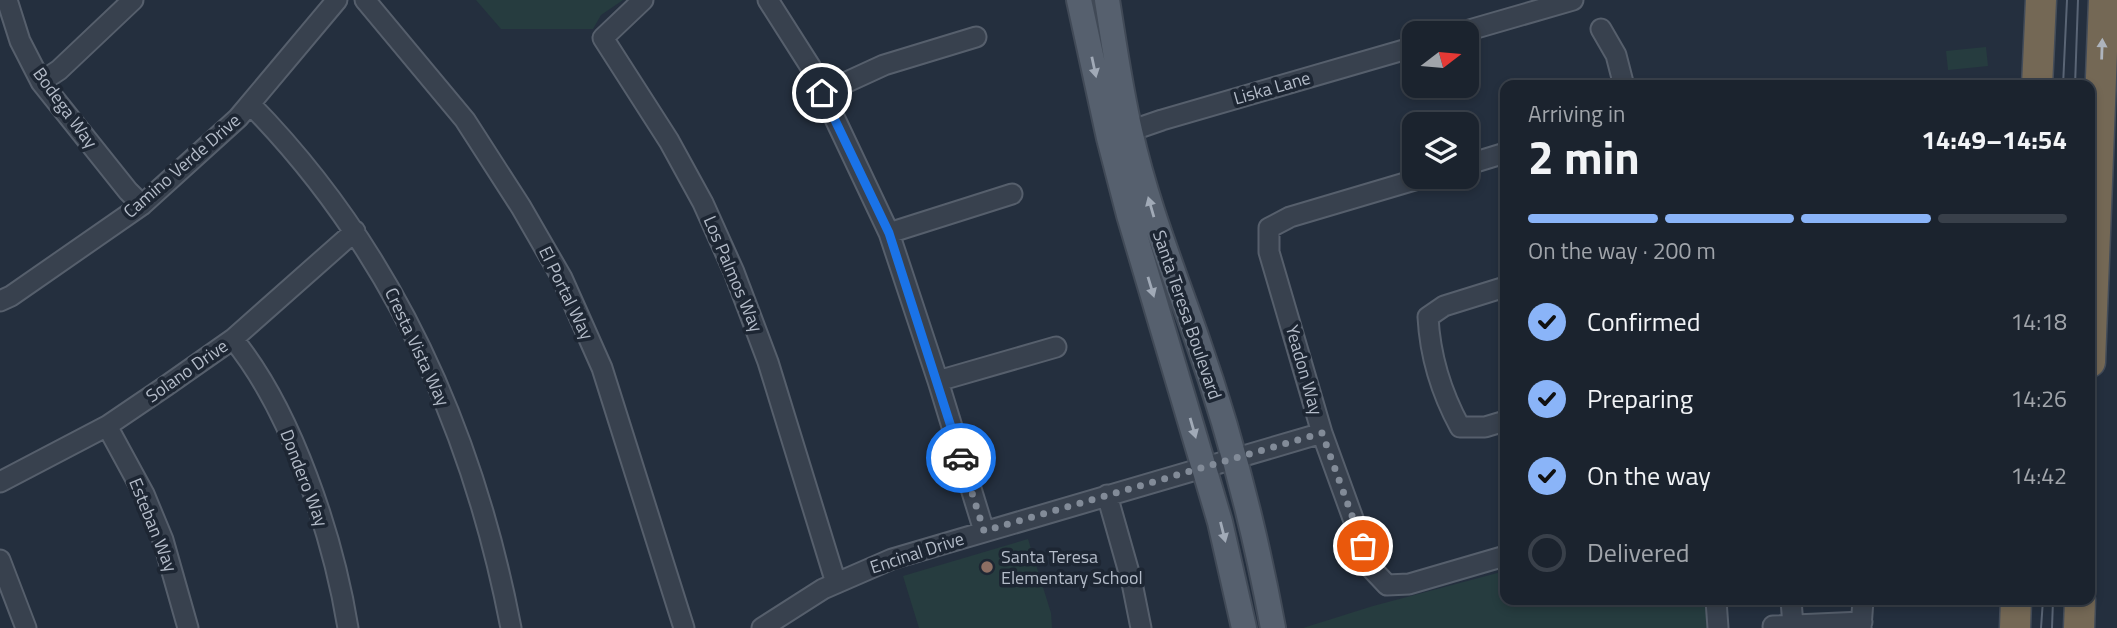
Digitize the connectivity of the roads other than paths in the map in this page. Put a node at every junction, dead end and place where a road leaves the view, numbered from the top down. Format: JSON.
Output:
{"nodes":[{"id":1,"x":6,"y":0,"type":"edge"},
{"id":2,"x":133,"y":0,"type":"edge"},
{"id":3,"x":337,"y":0,"type":"edge"},
{"id":4,"x":365,"y":0,"type":"edge"},
{"id":5,"x":643,"y":0,"type":"edge"},
{"id":6,"x":768,"y":0,"type":"edge"},
{"id":7,"x":1079,"y":0,"type":"edge"},
{"id":8,"x":1107,"y":0,"type":"edge"},
{"id":9,"x":1573,"y":0,"type":"edge"},
{"id":10,"x":2041,"y":0,"type":"edge"},
{"id":11,"x":2104,"y":0,"type":"edge"},
{"id":12,"x":1479,"y":27,"type":"edge"},
{"id":13,"x":1601,"y":29,"type":"dead end"},
{"id":14,"x":976,"y":37,"type":"dead end"},
{"id":15,"x":1402,"y":50,"type":"edge"},
{"id":16,"x":1622,"y":80,"type":"edge"},
{"id":17,"x":2038,"y":80,"type":"edge"},
{"id":18,"x":41,"y":82,"type":"junction"},
{"id":19,"x":822,"y":93,"type":"junction"},
{"id":20,"x":250,"y":104,"type":"junction"},
{"id":21,"x":1130,"y":131,"type":"junction"},
{"id":22,"x":1500,"y":155,"type":"edge"},
{"id":23,"x":1479,"y":161,"type":"edge"},
{"id":24,"x":1402,"y":184,"type":"edge"},
{"id":25,"x":1012,"y":194,"type":"dead end"},
{"id":26,"x":142,"y":205,"type":"junction"},
{"id":27,"x":355,"y":231,"type":"junction"},
{"id":28,"x":889,"y":233,"type":"junction"},
{"id":29,"x":2095,"y":233,"type":"edge"},
{"id":30,"x":1500,"y":289,"type":"edge"},
{"id":31,"x":0,"y":301,"type":"edge"},
{"id":32,"x":233,"y":339,"type":"junction"},
{"id":33,"x":1056,"y":347,"type":"dead end"},
{"id":34,"x":938,"y":381,"type":"junction"},
{"id":35,"x":1500,"y":422,"type":"edge"},
{"id":36,"x":107,"y":426,"type":"junction"},
{"id":37,"x":1322,"y":433,"type":"junction"},
{"id":38,"x":1233,"y":458,"type":"junction"},
{"id":39,"x":1204,"y":466,"type":"junction"},
{"id":40,"x":0,"y":482,"type":"edge"},
{"id":41,"x":1107,"y":495,"type":"junction"},
{"id":42,"x":984,"y":531,"type":"junction"},
{"id":43,"x":1500,"y":557,"type":"edge"},
{"id":44,"x":0,"y":560,"type":"edge"},
{"id":45,"x":836,"y":583,"type":"junction"},
{"id":46,"x":1716,"y":605,"type":"edge"},
{"id":47,"x":1791,"y":605,"type":"edge"},
{"id":48,"x":1863,"y":605,"type":"edge"},
{"id":49,"x":2016,"y":605,"type":"edge"},
{"id":50,"x":2080,"y":605,"type":"edge"},
{"id":51,"x":1862,"y":625,"type":"edge"},
{"id":52,"x":1773,"y":626,"type":"dead end"},
{"id":53,"x":1793,"y":626,"type":"junction"},
{"id":54,"x":26,"y":628,"type":"edge"},
{"id":55,"x":188,"y":628,"type":"edge"},
{"id":56,"x":348,"y":628,"type":"edge"},
{"id":57,"x":510,"y":628,"type":"edge"},
{"id":58,"x":684,"y":628,"type":"edge"},
{"id":59,"x":762,"y":628,"type":"edge"},
{"id":60,"x":1141,"y":628,"type":"edge"},
{"id":61,"x":1244,"y":628,"type":"edge"},
{"id":62,"x":1273,"y":628,"type":"edge"},
{"id":63,"x":1718,"y":628,"type":"edge"},
{"id":64,"x":2015,"y":628,"type":"edge"},
{"id":65,"x":2078,"y":628,"type":"edge"}],
"edges":[{"from":1,"to":18,"type":"street","name":"Bodega Way"},
{"from":2,"to":18,"type":"street"},
{"from":3,"to":20,"type":"street","name":"Camino Verde Drive"},
{"from":4,"to":58,"type":"street","name":"El Portal Way"},
{"from":5,"to":45,"type":"street","name":"Los Palmos Way"},
{"from":6,"to":19,"type":"street"},
{"from":7,"to":39,"type":"main road","name":"Santa Teresa Boulevard","one_way":true},
{"from":8,"to":21,"type":"main road","name":"Santa Teresa Boulevard"},
{"from":9,"to":12,"type":"street"},
{"from":10,"to":17,"type":"highway"},
{"from":29,"to":11,"type":"highway","one_way":true},
{"from":13,"to":16,"type":"street"},
{"from":14,"to":19,"type":"street"},
{"from":15,"to":21,"type":"street","name":"Liska Lane"},
{"from":18,"to":26,"type":"street","name":"Bodega Way"},
{"from":19,"to":28,"type":"street"},
{"from":20,"to":26,"type":"street","name":"Camino Verde Drive"},
{"from":20,"to":27,"type":"street","name":"Cresta Vista Way"},
{"from":38,"to":21,"type":"main road","name":"Santa Teresa Boulevard","one_way":true},
{"from":22,"to":23,"type":"street"},
{"from":24,"to":37,"type":"street","name":"Yeadon Way"},
{"from":25,"to":28,"type":"street"},
{"from":26,"to":31,"type":"street","name":"Camino Verde Drive"},
{"from":27,"to":32,"type":"street","name":"Solano Drive"},
{"from":27,"to":57,"type":"street","name":"Cresta Vista Way"},
{"from":28,"to":34,"type":"street"},
{"from":30,"to":35,"type":"street"},
{"from":32,"to":36,"type":"street","name":"Solano Drive"},
{"from":32,"to":56,"type":"street","name":"Dondero Way"},
{"from":33,"to":34,"type":"street"},
{"from":34,"to":42,"type":"street"},
{"from":36,"to":40,"type":"street","name":"Solano Drive"},
{"from":36,"to":55,"type":"street","name":"Esteban Way"},
{"from":37,"to":38,"type":"street","name":"Encinal Drive"},
{"from":37,"to":43,"type":"street","name":"Yeadon Way"},
{"from":38,"to":39,"type":"street","name":"Encinal Drive"},
{"from":38,"to":62,"type":"main road","name":"Santa Teresa Boulevard"},
{"from":39,"to":41,"type":"street","name":"Encinal Drive"},
{"from":39,"to":61,"type":"main road","name":"Santa Teresa Boulevard","one_way":true},
{"from":41,"to":42,"type":"street","name":"Encinal Drive"},
{"from":41,"to":60,"type":"street"},
{"from":42,"to":45,"type":"street","name":"Encinal Drive"},
{"from":44,"to":54,"type":"street"},
{"from":45,"to":59,"type":"street","name":"Encinal Drive"},
{"from":46,"to":63,"type":"street"},
{"from":47,"to":53,"type":"street"},
{"from":48,"to":51,"type":"street"},
{"from":49,"to":64,"type":"highway"},
{"from":50,"to":65,"type":"highway"},
{"from":51,"to":53,"type":"street"},
{"from":52,"to":53,"type":"street"}]}
